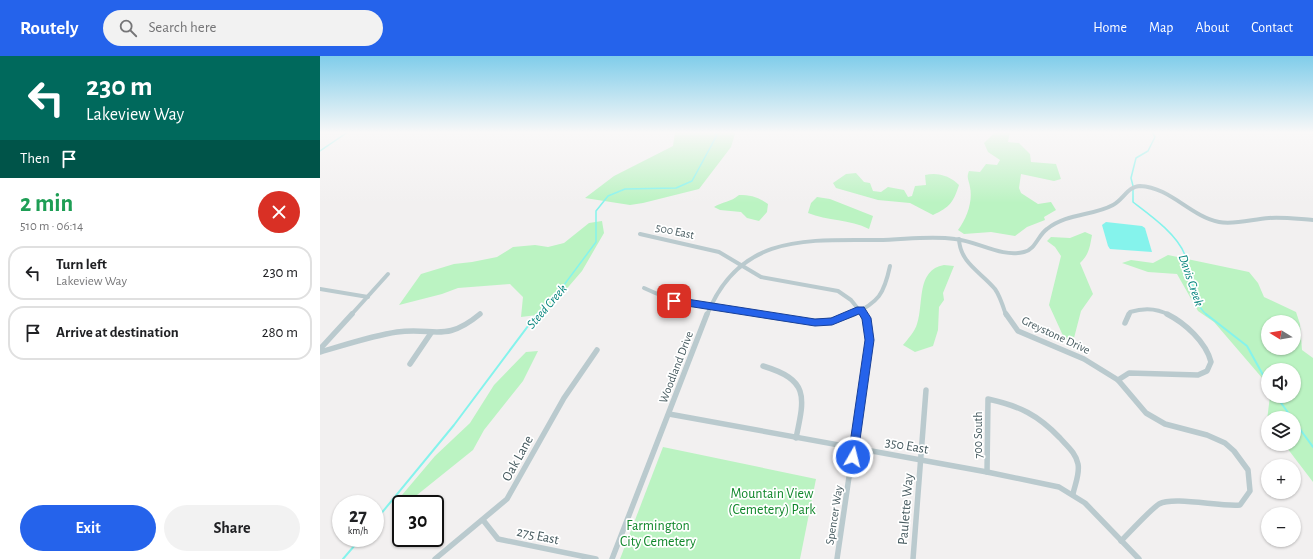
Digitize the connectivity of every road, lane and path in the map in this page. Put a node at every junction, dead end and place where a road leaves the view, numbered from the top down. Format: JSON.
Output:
{"nodes":[{"id":1,"x":1313,"y":220,"type":"edge"},
{"id":2,"x":640,"y":234,"type":"dead end"},
{"id":3,"x":959,"y":239,"type":"junction"},
{"id":4,"x":742,"y":265,"type":"junction"},
{"id":5,"x":890,"y":266,"type":"dead end"},
{"id":6,"x":388,"y":274,"type":"dead end"},
{"id":7,"x":644,"y":288,"type":"dead end"},
{"id":8,"x":320,"y":289,"type":"edge"},
{"id":9,"x":368,"y":297,"type":"junction"},
{"id":10,"x":710,"y":307,"type":"junction"},
{"id":11,"x":861,"y":309,"type":"junction"},
{"id":12,"x":480,"y":314,"type":"dead end"},
{"id":13,"x":1125,"y":323,"type":"dead end"},
{"id":14,"x":432,"y":333,"type":"junction"},
{"id":15,"x":596,"y":350,"type":"dead end"},
{"id":16,"x":320,"y":351,"type":"edge"},
{"id":17,"x":410,"y":364,"type":"dead end"},
{"id":18,"x":763,"y":366,"type":"dead end"},
{"id":19,"x":1118,"y":380,"type":"junction"},
{"id":20,"x":926,"y":390,"type":"dead end"},
{"id":21,"x":669,"y":414,"type":"junction"},
{"id":22,"x":796,"y":438,"type":"junction"},
{"id":23,"x":855,"y":448,"type":"junction"},
{"id":24,"x":921,"y":460,"type":"junction"},
{"id":25,"x":987,"y":472,"type":"junction"},
{"id":26,"x":1073,"y":494,"type":"junction"},
{"id":27,"x":483,"y":520,"type":"junction"},
{"id":28,"x":1121,"y":541,"type":"junction"},
{"id":29,"x":435,"y":559,"type":"edge"},
{"id":30,"x":596,"y":559,"type":"edge"},
{"id":31,"x":612,"y":559,"type":"edge"},
{"id":32,"x":837,"y":559,"type":"edge"},
{"id":33,"x":913,"y":559,"type":"edge"},
{"id":34,"x":1139,"y":559,"type":"edge"}],
"edges":[{"from":1,"to":3,"type":"street","name":"Woodland Drive"},
{"from":2,"to":4,"type":"street","name":"500 East"},
{"from":3,"to":4,"type":"street","name":"Woodland Drive"},
{"from":3,"to":19,"type":"street","name":"Greystone Drive"},
{"from":4,"to":10,"type":"street","name":"Woodland Drive"},
{"from":4,"to":11,"type":"street","name":"500 East"},
{"from":5,"to":11,"type":"street"},
{"from":6,"to":9,"type":"street"},
{"from":7,"to":10,"type":"street"},
{"from":8,"to":9,"type":"street"},
{"from":9,"to":16,"type":"street"},
{"from":10,"to":11,"type":"street"},
{"from":10,"to":21,"type":"street","name":"Woodland Drive"},
{"from":11,"to":23,"type":"street","name":"Spencer Way"},
{"from":12,"to":14,"type":"street"},
{"from":13,"to":19,"type":"street"},
{"from":14,"to":16,"type":"street"},
{"from":14,"to":17,"type":"street"},
{"from":15,"to":27,"type":"street","name":"Oak Lane"},
{"from":18,"to":22,"type":"street"},
{"from":19,"to":28,"type":"street","name":"Greystone Drive"},
{"from":20,"to":24,"type":"street","name":"Paulette Way"},
{"from":21,"to":22,"type":"street","name":"350 East"},
{"from":21,"to":31,"type":"street","name":"Woodland Drive"},
{"from":22,"to":23,"type":"street","name":"350 East"},
{"from":23,"to":24,"type":"street","name":"350 East"},
{"from":23,"to":32,"type":"street","name":"Spencer Way"},
{"from":24,"to":25,"type":"street","name":"350 East"},
{"from":24,"to":33,"type":"street","name":"Paulette Way"},
{"from":25,"to":26,"type":"street","name":"350 East"},
{"from":25,"to":26,"type":"street","name":"700 South"},
{"from":26,"to":28,"type":"street","name":"350 East"},
{"from":27,"to":29,"type":"street","name":"Oak Lane"},
{"from":27,"to":30,"type":"street","name":"275 East"},
{"from":28,"to":34,"type":"street","name":"350 East"}]}
